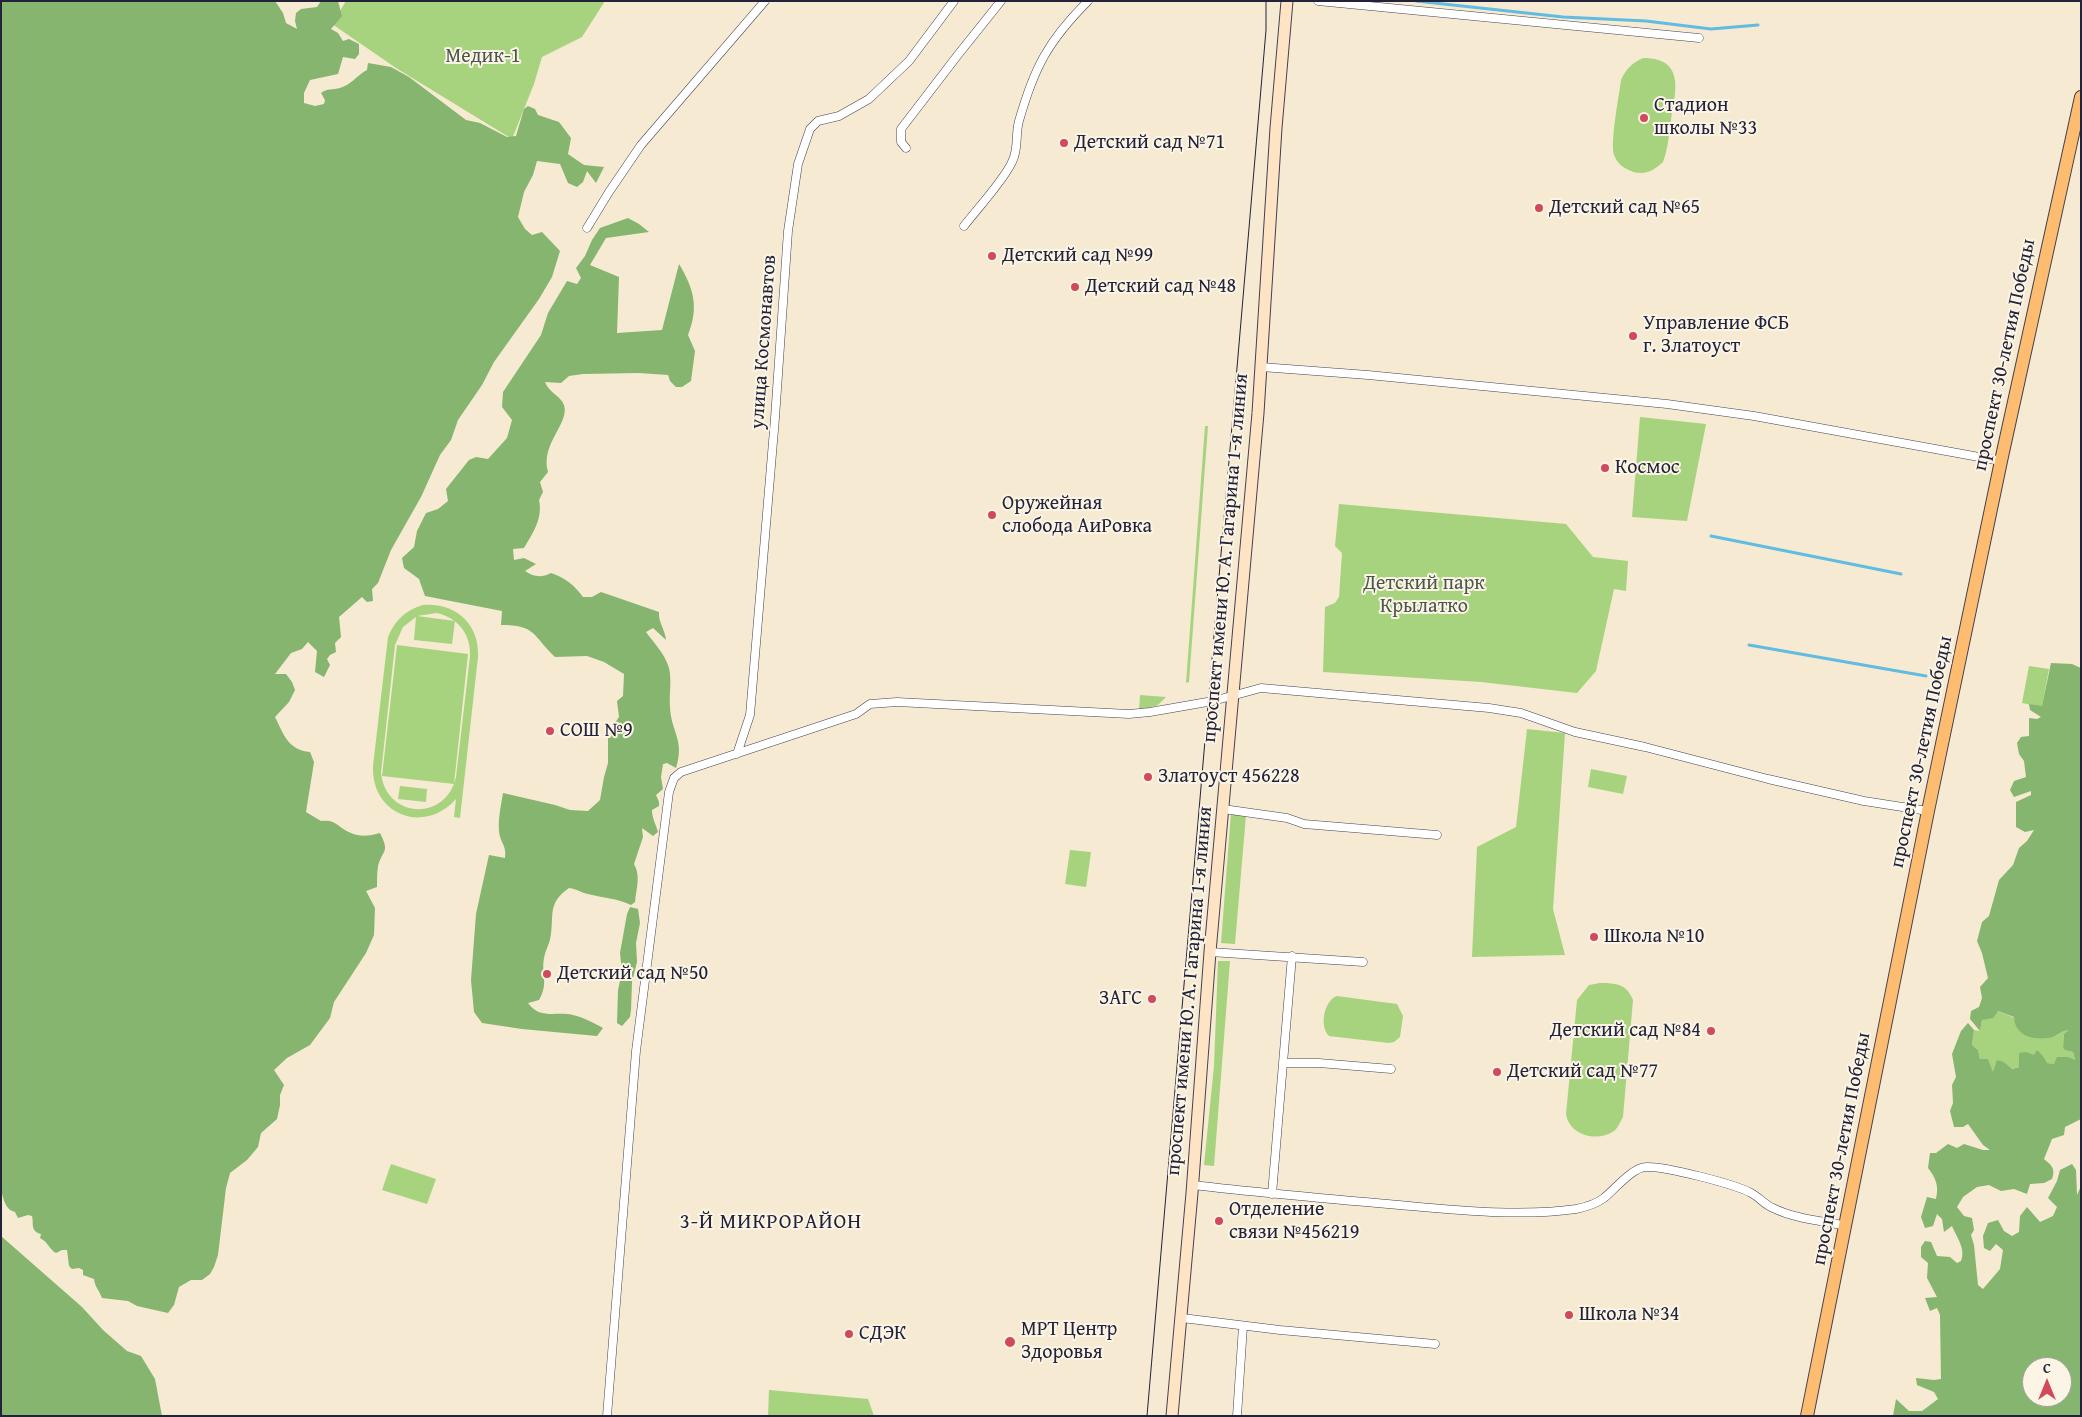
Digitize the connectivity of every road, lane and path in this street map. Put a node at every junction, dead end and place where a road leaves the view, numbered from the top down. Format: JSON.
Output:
{"nodes":[{"id":1,"x":765,"y":1,"type":"edge"},
{"id":2,"x":954,"y":1,"type":"edge"},
{"id":3,"x":1001,"y":1,"type":"edge"},
{"id":4,"x":1088,"y":1,"type":"edge"},
{"id":5,"x":1287,"y":1,"type":"edge"},
{"id":6,"x":1318,"y":1,"type":"edge"},
{"id":7,"x":1698,"y":38,"type":"dead end"},
{"id":8,"x":2081,"y":97,"type":"edge"},
{"id":9,"x":906,"y":148,"type":"dead end"},
{"id":10,"x":964,"y":226,"type":"dead end"},
{"id":11,"x":587,"y":228,"type":"dead end"},
{"id":12,"x":1261,"y":367,"type":"junction"},
{"id":13,"x":2001,"y":461,"type":"junction"},
{"id":14,"x":1233,"y":695,"type":"junction"},
{"id":15,"x":737,"y":754,"type":"junction"},
{"id":16,"x":1223,"y":809,"type":"junction"},
{"id":17,"x":1928,"y":811,"type":"junction"},
{"id":18,"x":1437,"y":834,"type":"dead end"},
{"id":19,"x":1210,"y":952,"type":"junction"},
{"id":20,"x":1292,"y":956,"type":"junction"},
{"id":21,"x":1363,"y":962,"type":"dead end"},
{"id":22,"x":1284,"y":1064,"type":"junction"},
{"id":23,"x":1391,"y":1068,"type":"dead end"},
{"id":24,"x":1193,"y":1184,"type":"junction"},
{"id":25,"x":1272,"y":1194,"type":"junction"},
{"id":26,"x":1846,"y":1226,"type":"junction"},
{"id":27,"x":1182,"y":1318,"type":"junction"},
{"id":28,"x":1243,"y":1326,"type":"junction"},
{"id":29,"x":1436,"y":1344,"type":"dead end"},
{"id":30,"x":607,"y":1416,"type":"edge"},
{"id":31,"x":1172,"y":1416,"type":"edge"},
{"id":32,"x":1237,"y":1416,"type":"edge"},
{"id":33,"x":1807,"y":1416,"type":"edge"}],
"edges":[{"from":1,"to":11,"type":"street"},
{"from":2,"to":15,"type":"street","name":"улица Космонавтов"},
{"from":3,"to":9,"type":"street"},
{"from":4,"to":10,"type":"street"},
{"from":5,"to":12,"type":"main road","name":"проспект имени Ю. А. Гагарина 1-я линия"},
{"from":6,"to":7,"type":"street"},
{"from":8,"to":13,"type":"main road","name":"проспект 30-летия Победы"},
{"from":12,"to":13,"type":"street"},
{"from":12,"to":14,"type":"main road","name":"проспект имени Ю. А. Гагарина 1-я линия"},
{"from":13,"to":17,"type":"main road","name":"проспект 30-летия Победы"},
{"from":14,"to":15,"type":"street"},
{"from":14,"to":16,"type":"main road","name":"проспект имени Ю. А. Гагарина 1-я линия"},
{"from":14,"to":17,"type":"street"},
{"from":15,"to":30,"type":"street"},
{"from":16,"to":18,"type":"street"},
{"from":16,"to":19,"type":"main road","name":"проспект имени Ю. А. Гагарина 1-я линия"},
{"from":17,"to":26,"type":"main road","name":"проспект 30-летия Победы"},
{"from":19,"to":20,"type":"street"},
{"from":19,"to":24,"type":"main road","name":"проспект имени Ю. А. Гагарина 1-я линия"},
{"from":20,"to":21,"type":"street"},
{"from":20,"to":22,"type":"street"},
{"from":22,"to":23,"type":"street"},
{"from":22,"to":25,"type":"street"},
{"from":24,"to":25,"type":"street"},
{"from":24,"to":27,"type":"main road","name":"проспект имени Ю. А. Гагарина 1-я линия"},
{"from":25,"to":26,"type":"street"},
{"from":26,"to":33,"type":"main road","name":"проспект 30-летия Победы"},
{"from":27,"to":28,"type":"street"},
{"from":27,"to":31,"type":"main road","name":"проспект имени Ю. А. Гагарина 1-я линия"},
{"from":28,"to":29,"type":"street"},
{"from":28,"to":32,"type":"street"}]}
